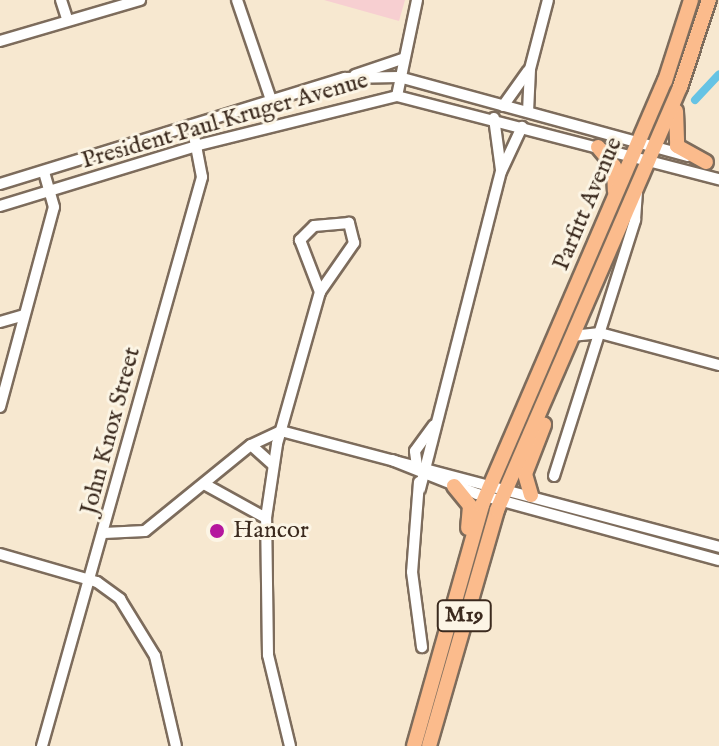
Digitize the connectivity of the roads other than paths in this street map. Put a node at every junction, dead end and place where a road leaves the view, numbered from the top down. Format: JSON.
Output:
{"nodes":[{"id":1,"x":61,"y":0,"type":"edge"},
{"id":2,"x":140,"y":0,"type":"edge"},
{"id":3,"x":237,"y":0,"type":"edge"},
{"id":4,"x":417,"y":0,"type":"edge"},
{"id":5,"x":548,"y":0,"type":"edge"},
{"id":6,"x":691,"y":0,"type":"edge"},
{"id":7,"x":698,"y":0,"type":"edge"},
{"id":8,"x":709,"y":0,"type":"edge"},
{"id":9,"x":67,"y":19,"type":"junction"},
{"id":10,"x":684,"y":24,"type":"junction"},
{"id":11,"x":0,"y":41,"type":"edge"},
{"id":12,"x":402,"y":59,"type":"junction"},
{"id":13,"x":530,"y":69,"type":"junction"},
{"id":14,"x":399,"y":77,"type":"junction"},
{"id":15,"x":345,"y":78,"type":"junction"},
{"id":16,"x":680,"y":87,"type":"junction"},
{"id":17,"x":397,"y":96,"type":"junction"},
{"id":18,"x":272,"y":103,"type":"junction"},
{"id":19,"x":503,"y":106,"type":"junction"},
{"id":20,"x":528,"y":112,"type":"junction"},
{"id":21,"x":494,"y":118,"type":"junction"},
{"id":22,"x":192,"y":125,"type":"junction"},
{"id":23,"x":522,"y":127,"type":"junction"},
{"id":24,"x":199,"y":145,"type":"junction"},
{"id":25,"x":598,"y":147,"type":"junction"},
{"id":26,"x":636,"y":150,"type":"junction"},
{"id":27,"x":651,"y":153,"type":"junction"},
{"id":28,"x":712,"y":163,"type":"edge"},
{"id":29,"x":44,"y":171,"type":"junction"},
{"id":30,"x":501,"y":172,"type":"junction"},
{"id":31,"x":719,"y":179,"type":"edge"},
{"id":32,"x":0,"y":184,"type":"edge"},
{"id":33,"x":636,"y":187,"type":"junction"},
{"id":34,"x":51,"y":191,"type":"junction"},
{"id":35,"x":613,"y":203,"type":"junction"},
{"id":36,"x":0,"y":206,"type":"edge"},
{"id":37,"x":320,"y":292,"type":"junction"},
{"id":38,"x":24,"y":315,"type":"junction"},
{"id":39,"x":0,"y":322,"type":"edge"},
{"id":40,"x":600,"y":333,"type":"junction"},
{"id":41,"x":572,"y":336,"type":"junction"},
{"id":42,"x":562,"y":360,"type":"junction"},
{"id":43,"x":719,"y":365,"type":"edge"},
{"id":44,"x":0,"y":407,"type":"edge"},
{"id":45,"x":436,"y":422,"type":"junction"},
{"id":46,"x":281,"y":431,"type":"junction"},
{"id":47,"x":251,"y":445,"type":"junction"},
{"id":48,"x":273,"y":465,"type":"junction"},
{"id":49,"x":420,"y":468,"type":"junction"},
{"id":50,"x":554,"y":476,"type":"dead end"},
{"id":51,"x":206,"y":485,"type":"junction"},
{"id":52,"x":454,"y":486,"type":"junction"},
{"id":53,"x":496,"y":491,"type":"junction"},
{"id":54,"x":419,"y":495,"type":"junction"},
{"id":55,"x":531,"y":495,"type":"junction"},
{"id":56,"x":266,"y":518,"type":"junction"},
{"id":57,"x":629,"y":522,"type":"junction"},
{"id":58,"x":104,"y":533,"type":"junction"},
{"id":59,"x":629,"y":535,"type":"junction"},
{"id":60,"x":719,"y":547,"type":"edge"},
{"id":61,"x":0,"y":554,"type":"edge"},
{"id":62,"x":463,"y":556,"type":"junction"},
{"id":63,"x":719,"y":560,"type":"edge"},
{"id":64,"x":91,"y":580,"type":"junction"},
{"id":65,"x":422,"y":647,"type":"dead end"},
{"id":66,"x":432,"y":742,"type":"edge"},
{"id":67,"x":42,"y":746,"type":"edge"},
{"id":68,"x":176,"y":746,"type":"edge"},
{"id":69,"x":290,"y":746,"type":"edge"},
{"id":70,"x":414,"y":746,"type":"edge"}],
"edges":[{"from":1,"to":9,"type":"street"},
{"from":2,"to":9,"type":"street"},
{"from":3,"to":18,"type":"street"},
{"from":4,"to":12,"type":"street"},
{"from":5,"to":13,"type":"street"},
{"from":6,"to":10,"type":"highway","name":"Parfitt Avenue","number":"M19"},
{"from":7,"to":10,"type":"highway"},
{"from":8,"to":16,"type":"highway","name":"Parfitt Avenue","number":"M19"},
{"from":9,"to":11,"type":"street"},
{"from":10,"to":26,"type":"highway","name":"Parfitt Avenue","number":"M19"},
{"from":12,"to":14,"type":"street"},
{"from":12,"to":15,"type":"street"},
{"from":13,"to":19,"type":"street"},
{"from":13,"to":20,"type":"street"},
{"from":14,"to":15,"type":"street","name":"President Paul Kruger Avenue"},
{"from":14,"to":17,"type":"street"},
{"from":14,"to":19,"type":"street","name":"President Paul Kruger Avenue"},
{"from":15,"to":18,"type":"street","name":"President Paul Kruger Avenue"},
{"from":16,"to":27,"type":"highway","name":"Parfitt Avenue","number":"M19"},
{"from":16,"to":28,"type":"highway"},
{"from":17,"to":21,"type":"street","name":"President Paul Kruger Avenue"},
{"from":17,"to":24,"type":"street","name":"President Paul Kruger Avenue"},
{"from":18,"to":22,"type":"street","name":"President Paul Kruger Avenue"},
{"from":19,"to":20,"type":"street","name":"President Paul Kruger Avenue"},
{"from":20,"to":26,"type":"street","name":"President Paul Kruger Avenue"},
{"from":21,"to":23,"type":"street","name":"President Paul Kruger Avenue"},
{"from":21,"to":30,"type":"street"},
{"from":22,"to":24,"type":"street","name":"John Knox Street"},
{"from":22,"to":29,"type":"street","name":"President Paul Kruger Avenue"},
{"from":23,"to":25,"type":"street","name":"President Paul Kruger Avenue"},
{"from":23,"to":30,"type":"street"},
{"from":24,"to":34,"type":"street","name":"President Paul Kruger Avenue"},
{"from":24,"to":58,"type":"street","name":"John Knox Street"},
{"from":25,"to":26,"type":"street","name":"President Paul Kruger Avenue"},
{"from":25,"to":35,"type":"highway"},
{"from":26,"to":27,"type":"street","name":"President Paul Kruger Avenue"},
{"from":26,"to":35,"type":"highway","name":"Parfitt Avenue","number":"M19"},
{"from":27,"to":28,"type":"street"},
{"from":27,"to":31,"type":"street"},
{"from":27,"to":33,"type":"highway","name":"Parfitt Avenue","number":"M19"},
{"from":29,"to":32,"type":"street","name":"President Paul Kruger Avenue"},
{"from":29,"to":34,"type":"street"},
{"from":30,"to":45,"type":"street"},
{"from":33,"to":40,"type":"street","name":"Parfitt Avenue"},
{"from":33,"to":41,"type":"highway","name":"Parfitt Avenue","number":"M19"},
{"from":34,"to":36,"type":"street","name":"President Paul Kruger Avenue"},
{"from":34,"to":38,"type":"street"},
{"from":35,"to":53,"type":"highway","name":"Parfitt Avenue","number":"M19"},
{"from":37,"to":37,"type":"street"},
{"from":37,"to":46,"type":"street"},
{"from":38,"to":39,"type":"street"},
{"from":38,"to":44,"type":"street"},
{"from":40,"to":41,"type":"street"},
{"from":40,"to":43,"type":"street"},
{"from":40,"to":50,"type":"street","name":"Parfitt Avenue"},
{"from":41,"to":42,"type":"highway","name":"Parfitt Avenue","number":"M19"},
{"from":42,"to":53,"type":"highway","name":"Parfitt Avenue","number":"M19"},
{"from":42,"to":55,"type":"highway"},
{"from":45,"to":49,"type":"street"},
{"from":45,"to":49,"type":"street"},
{"from":46,"to":47,"type":"street"},
{"from":46,"to":48,"type":"street"},
{"from":46,"to":49,"type":"street"},
{"from":47,"to":48,"type":"street"},
{"from":47,"to":51,"type":"street"},
{"from":48,"to":56,"type":"street"},
{"from":49,"to":52,"type":"street"},
{"from":49,"to":53,"type":"street"},
{"from":49,"to":54,"type":"street"},
{"from":49,"to":54,"type":"street"},
{"from":51,"to":56,"type":"street"},
{"from":51,"to":58,"type":"street"},
{"from":52,"to":53,"type":"street"},
{"from":52,"to":62,"type":"highway"},
{"from":53,"to":55,"type":"street"},
{"from":53,"to":59,"type":"street"},
{"from":53,"to":62,"type":"highway","number":"M19"},
{"from":53,"to":66,"type":"highway","number":"M19"},
{"from":54,"to":65,"type":"street"},
{"from":55,"to":57,"type":"street"},
{"from":56,"to":69,"type":"street"},
{"from":57,"to":59,"type":"street"},
{"from":57,"to":60,"type":"street"},
{"from":58,"to":64,"type":"street","name":"John Knox Street"},
{"from":59,"to":63,"type":"street"},
{"from":61,"to":64,"type":"street"},
{"from":62,"to":70,"type":"highway","number":"M19"},
{"from":64,"to":67,"type":"street","name":"John Knox Street"},
{"from":64,"to":68,"type":"street"}]}
